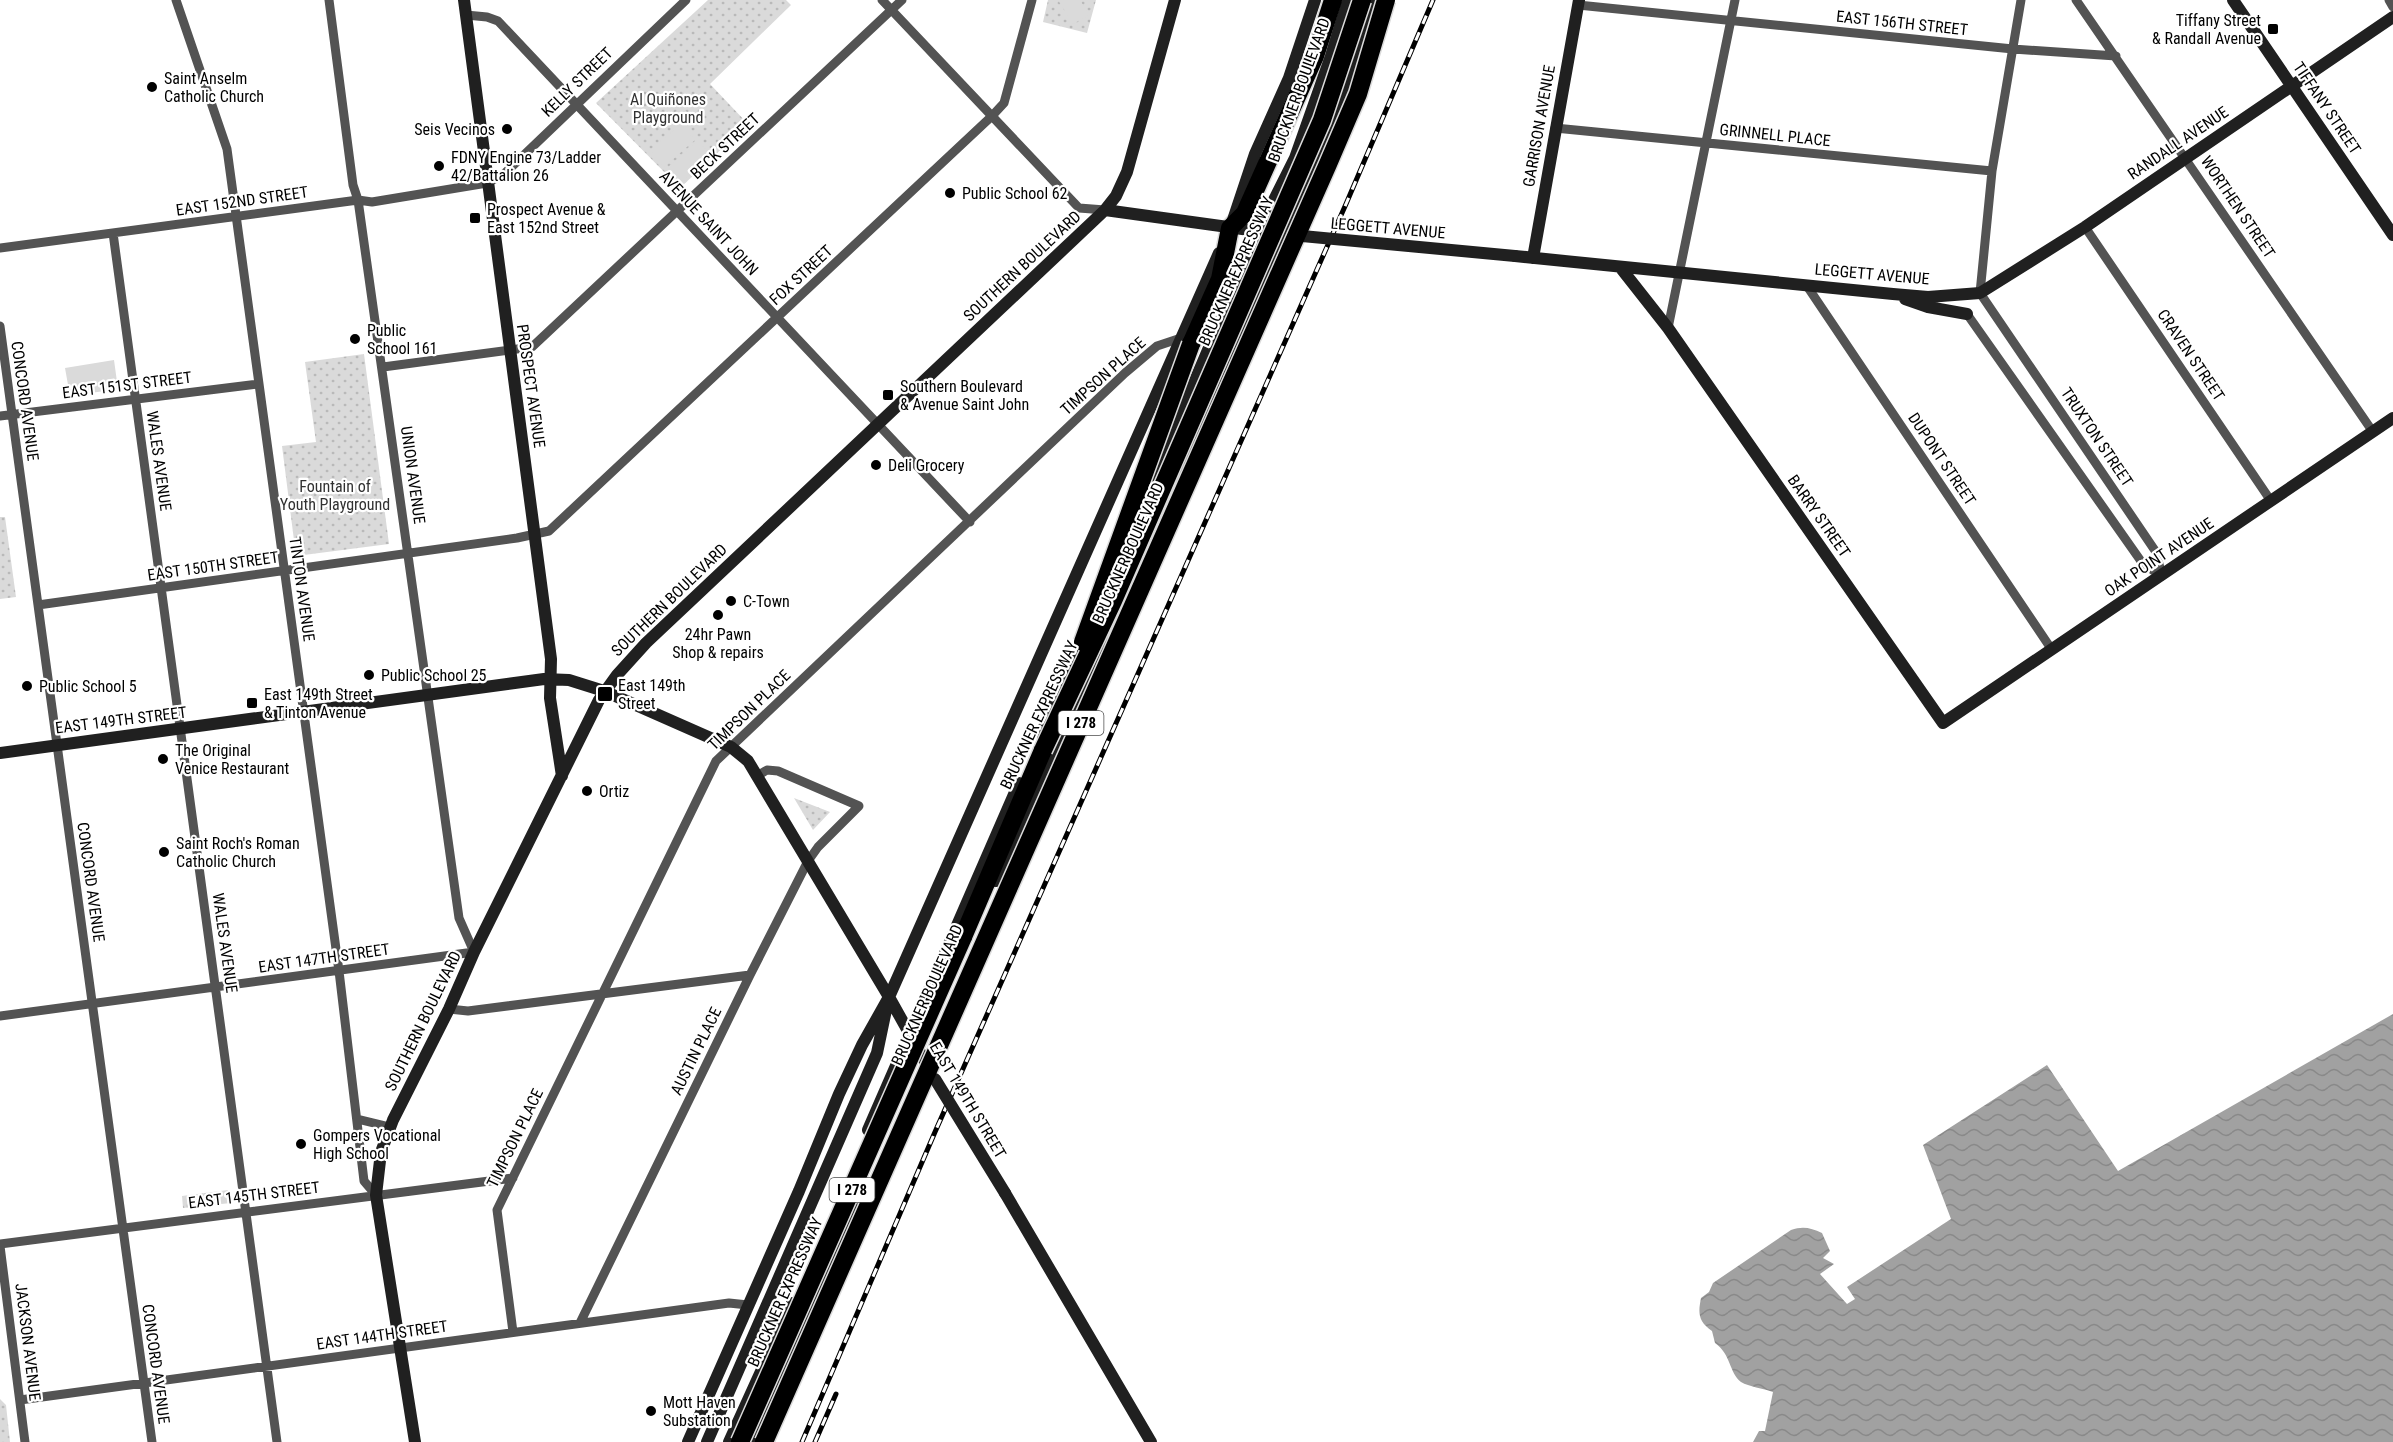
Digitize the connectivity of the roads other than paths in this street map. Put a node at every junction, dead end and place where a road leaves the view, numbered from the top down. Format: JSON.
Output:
{"nodes":[{"id":1,"x":176,"y":0,"type":"edge"},
{"id":2,"x":328,"y":0,"type":"edge"},
{"id":3,"x":464,"y":0,"type":"edge"},
{"id":4,"x":686,"y":0,"type":"edge"},
{"id":5,"x":882,"y":0,"type":"edge"},
{"id":6,"x":902,"y":0,"type":"edge"},
{"id":7,"x":1032,"y":0,"type":"edge"},
{"id":8,"x":1175,"y":0,"type":"edge"},
{"id":9,"x":1315,"y":0,"type":"edge"},
{"id":10,"x":1333,"y":0,"type":"edge"},
{"id":11,"x":1348,"y":0,"type":"edge"},
{"id":12,"x":1362,"y":0,"type":"edge"},
{"id":13,"x":1374,"y":0,"type":"edge"},
{"id":14,"x":1386,"y":0,"type":"edge"},
{"id":15,"x":1735,"y":0,"type":"edge"},
{"id":16,"x":2021,"y":0,"type":"edge"},
{"id":17,"x":2076,"y":0,"type":"edge"},
{"id":18,"x":2234,"y":0,"type":"edge"},
{"id":19,"x":2388,"y":0,"type":"edge"},
{"id":20,"x":1578,"y":2,"type":"edge"},
{"id":21,"x":2393,"y":7,"type":"edge"},
{"id":22,"x":891,"y":10,"type":"junction"},
{"id":23,"x":466,"y":15,"type":"junction"},
{"id":24,"x":2393,"y":17,"type":"edge"},
{"id":25,"x":1731,"y":21,"type":"junction"},
{"id":26,"x":2013,"y":49,"type":"junction"},
{"id":27,"x":2116,"y":56,"type":"junction"},
{"id":28,"x":2292,"y":86,"type":"junction"},
{"id":29,"x":576,"y":105,"type":"junction"},
{"id":30,"x":992,"y":116,"type":"junction"},
{"id":31,"x":1555,"y":128,"type":"junction"},
{"id":32,"x":1706,"y":143,"type":"junction"},
{"id":33,"x":2186,"y":158,"type":"junction"},
{"id":34,"x":1992,"y":171,"type":"junction"},
{"id":35,"x":487,"y":183,"type":"junction"},
{"id":36,"x":358,"y":200,"type":"junction"},
{"id":37,"x":1105,"y":210,"type":"junction"},
{"id":38,"x":677,"y":211,"type":"junction"},
{"id":39,"x":236,"y":217,"type":"junction"},
{"id":40,"x":2085,"y":226,"type":"junction"},
{"id":41,"x":1230,"y":228,"type":"junction"},
{"id":42,"x":1258,"y":232,"type":"junction"},
{"id":43,"x":113,"y":233,"type":"junction"},
{"id":44,"x":1285,"y":234,"type":"junction"},
{"id":45,"x":2393,"y":235,"type":"edge"},
{"id":46,"x":0,"y":248,"type":"edge"},
{"id":47,"x":1533,"y":258,"type":"junction"},
{"id":48,"x":1620,"y":267,"type":"junction"},
{"id":49,"x":1678,"y":274,"type":"junction"},
{"id":50,"x":1807,"y":286,"type":"junction"},
{"id":51,"x":1980,"y":293,"type":"junction"},
{"id":52,"x":1893,"y":294,"type":"junction"},
{"id":53,"x":1967,"y":314,"type":"joint"},
{"id":54,"x":777,"y":318,"type":"junction"},
{"id":55,"x":0,"y":326,"type":"edge"},
{"id":56,"x":1668,"y":328,"type":"junction"},
{"id":57,"x":1187,"y":340,"type":"junction"},
{"id":58,"x":510,"y":350,"type":"junction"},
{"id":59,"x":383,"y":368,"type":"junction"},
{"id":60,"x":258,"y":384,"type":"junction"},
{"id":61,"x":135,"y":399,"type":"junction"},
{"id":62,"x":12,"y":415,"type":"junction"},
{"id":63,"x":0,"y":416,"type":"edge"},
{"id":64,"x":2393,"y":418,"type":"edge"},
{"id":65,"x":878,"y":424,"type":"junction"},
{"id":66,"x":2373,"y":432,"type":"junction"},
{"id":67,"x":2271,"y":501,"type":"junction"},
{"id":68,"x":970,"y":522,"type":"junction"},
{"id":69,"x":535,"y":536,"type":"junction"},
{"id":70,"x":408,"y":554,"type":"junction"},
{"id":71,"x":285,"y":571,"type":"junction"},
{"id":72,"x":2162,"y":576,"type":"junction"},
{"id":73,"x":161,"y":588,"type":"junction"},
{"id":74,"x":38,"y":605,"type":"junction"},
{"id":75,"x":2052,"y":650,"type":"junction"},
{"id":76,"x":551,"y":678,"type":"junction"},
{"id":77,"x":604,"y":691,"type":"junction"},
{"id":78,"x":427,"y":695,"type":"junction"},
{"id":79,"x":303,"y":712,"type":"junction"},
{"id":80,"x":1943,"y":723,"type":"joint"},
{"id":81,"x":180,"y":730,"type":"junction"},
{"id":82,"x":57,"y":745,"type":"junction"},
{"id":83,"x":730,"y":747,"type":"junction"},
{"id":84,"x":1043,"y":750,"type":"junction"},
{"id":85,"x":0,"y":753,"type":"edge"},
{"id":86,"x":562,"y":776,"type":"junction"},
{"id":87,"x":757,"y":776,"type":"junction"},
{"id":88,"x":808,"y":861,"type":"junction"},
{"id":89,"x":474,"y":952,"type":"junction"},
{"id":90,"x":339,"y":971,"type":"junction"},
{"id":91,"x":750,"y":975,"type":"junction"},
{"id":92,"x":217,"y":988,"type":"junction"},
{"id":93,"x":602,"y":994,"type":"junction"},
{"id":94,"x":889,"y":997,"type":"junction"},
{"id":95,"x":92,"y":1004,"type":"junction"},
{"id":96,"x":449,"y":1009,"type":"junction"},
{"id":97,"x":0,"y":1016,"type":"edge"},
{"id":98,"x":910,"y":1034,"type":"junction"},
{"id":99,"x":920,"y":1052,"type":"junction"},
{"id":100,"x":357,"y":1119,"type":"junction"},
{"id":101,"x":390,"y":1127,"type":"junction"},
{"id":102,"x":513,"y":1178,"type":"junction"},
{"id":103,"x":376,"y":1195,"type":"junction"},
{"id":104,"x":247,"y":1211,"type":"junction"},
{"id":105,"x":123,"y":1227,"type":"junction"},
{"id":106,"x":0,"y":1245,"type":"edge"},
{"id":107,"x":748,"y":1305,"type":"junction"},
{"id":108,"x":580,"y":1323,"type":"junction"},
{"id":109,"x":513,"y":1332,"type":"junction"},
{"id":110,"x":402,"y":1347,"type":"junction"},
{"id":111,"x":268,"y":1365,"type":"junction"},
{"id":112,"x":784,"y":1367,"type":"junction"},
{"id":113,"x":144,"y":1382,"type":"junction"},
{"id":114,"x":20,"y":1400,"type":"junction"},
{"id":115,"x":738,"y":1435,"type":"edge"},
{"id":116,"x":25,"y":1442,"type":"edge"},
{"id":117,"x":152,"y":1442,"type":"edge"},
{"id":118,"x":278,"y":1442,"type":"edge"},
{"id":119,"x":415,"y":1442,"type":"edge"},
{"id":120,"x":688,"y":1442,"type":"edge"},
{"id":121,"x":707,"y":1442,"type":"edge"},
{"id":122,"x":729,"y":1442,"type":"edge"},
{"id":123,"x":752,"y":1442,"type":"edge"},
{"id":124,"x":764,"y":1442,"type":"edge"},
{"id":125,"x":1151,"y":1442,"type":"edge"}],
"edges":[{"from":1,"to":39,"type":"street","name":"TINTON AVENUE"},
{"from":2,"to":36,"type":"street","name":"UNION AVENUE"},
{"from":3,"to":23,"type":"main road","name":"PROSPECT AVENUE"},
{"from":4,"to":29,"type":"street","name":"KELLY STREET"},
{"from":5,"to":22,"type":"street","name":"LEGGETT AVENUE"},
{"from":6,"to":22,"type":"street","name":"BECK STREET"},
{"from":7,"to":30,"type":"street","name":"FOX STREET"},
{"from":8,"to":37,"type":"main road","name":"SOUTHERN BOULEVARD"},
{"from":9,"to":41,"type":"main road","name":"BRUCKNER BOULEVARD"},
{"from":10,"to":41,"type":"highway"},
{"from":11,"to":42,"type":"main road","name":"BRUCKNER BOULEVARD"},
{"from":12,"to":84,"type":"highway","name":"BRUCKNER EXPRESSWAY","number":"I 278","bridge":true},
{"from":13,"to":44,"type":"main road","name":"BRUCKNER BOULEVARD"},
{"from":14,"to":124,"type":"highway","number":"I 278","bridge":true},
{"from":15,"to":25,"type":"street"},
{"from":16,"to":26,"type":"street"},
{"from":17,"to":27,"type":"street","name":"WORTHEN STREET"},
{"from":18,"to":28,"type":"main road","name":"TIFFANY STREET"},
{"from":19,"to":21,"type":"street"},
{"from":20,"to":25,"type":"street","name":"EAST 156TH STREET"},
{"from":20,"to":31,"type":"main road","name":"GARRISON AVENUE"},
{"from":22,"to":30,"type":"street","name":"LEGGETT AVENUE"},
{"from":22,"to":38,"type":"street","name":"BECK STREET"},
{"from":23,"to":29,"type":"street","name":"AVENUE SAINT JOHN"},
{"from":23,"to":35,"type":"main road","name":"PROSPECT AVENUE"},
{"from":24,"to":28,"type":"main road","name":"RANDALL AVENUE"},
{"from":25,"to":26,"type":"street","name":"EAST 156TH STREET"},
{"from":25,"to":32,"type":"street"},
{"from":26,"to":27,"type":"street","name":"EAST 156TH STREET"},
{"from":26,"to":34,"type":"street"},
{"from":27,"to":33,"type":"street","name":"WORTHEN STREET"},
{"from":28,"to":33,"type":"main road","name":"RANDALL AVENUE"},
{"from":28,"to":45,"type":"main road","name":"TIFFANY STREET"},
{"from":29,"to":35,"type":"street","name":"KELLY STREET"},
{"from":29,"to":38,"type":"street","name":"AVENUE SAINT JOHN"},
{"from":30,"to":37,"type":"street","name":"LEGGETT AVENUE"},
{"from":30,"to":54,"type":"street","name":"FOX STREET"},
{"from":31,"to":32,"type":"street","name":"GRINNELL PLACE"},
{"from":31,"to":47,"type":"main road","name":"GARRISON AVENUE"},
{"from":32,"to":34,"type":"street","name":"GRINNELL PLACE"},
{"from":32,"to":49,"type":"street"},
{"from":33,"to":40,"type":"main road","name":"RANDALL AVENUE"},
{"from":33,"to":66,"type":"street","name":"WORTHEN STREET"},
{"from":34,"to":51,"type":"street"},
{"from":35,"to":36,"type":"street","name":"EAST 152ND STREET"},
{"from":35,"to":58,"type":"main road","name":"PROSPECT AVENUE"},
{"from":36,"to":39,"type":"street","name":"EAST 152ND STREET"},
{"from":36,"to":59,"type":"street","name":"UNION AVENUE"},
{"from":37,"to":41,"type":"main road","name":"LEGGETT AVENUE"},
{"from":37,"to":65,"type":"main road","name":"SOUTHERN BOULEVARD"},
{"from":38,"to":54,"type":"street","name":"AVENUE SAINT JOHN"},
{"from":38,"to":58,"type":"street","name":"BECK STREET"},
{"from":39,"to":43,"type":"street","name":"EAST 152ND STREET"},
{"from":39,"to":60,"type":"street","name":"TINTON AVENUE"},
{"from":40,"to":51,"type":"main road","name":"RANDALL AVENUE"},
{"from":40,"to":67,"type":"street","name":"CRAVEN STREET"},
{"from":41,"to":42,"type":"main road","name":"LEGGETT AVENUE"},
{"from":41,"to":57,"type":"highway"},
{"from":42,"to":44,"type":"main road","name":"LEGGETT AVENUE"},
{"from":42,"to":98,"type":"main road","name":"BRUCKNER BOULEVARD"},
{"from":43,"to":46,"type":"street","name":"EAST 152ND STREET"},
{"from":43,"to":61,"type":"street","name":"WALES AVENUE"},
{"from":44,"to":47,"type":"main road","name":"LEGGETT AVENUE","bridge":true},
{"from":44,"to":99,"type":"main road","name":"BRUCKNER BOULEVARD"},
{"from":47,"to":48,"type":"main road","name":"LEGGETT AVENUE"},
{"from":48,"to":49,"type":"main road","name":"LEGGETT AVENUE"},
{"from":48,"to":56,"type":"main road","name":"BARRY STREET"},
{"from":49,"to":50,"type":"main road","name":"LEGGETT AVENUE"},
{"from":49,"to":56,"type":"street"},
{"from":50,"to":52,"type":"main road","name":"LEGGETT AVENUE"},
{"from":50,"to":75,"type":"street","name":"DUPONT STREET"},
{"from":51,"to":52,"type":"main road","name":"LEGGETT AVENUE"},
{"from":51,"to":72,"type":"street","name":"TRUXTON STREET"},
{"from":52,"to":53,"type":"main road"},
{"from":53,"to":72,"type":"street"},
{"from":54,"to":65,"type":"street","name":"AVENUE SAINT JOHN"},
{"from":54,"to":69,"type":"street","name":"FOX STREET"},
{"from":55,"to":62,"type":"street","name":"CONCORD AVENUE"},
{"from":56,"to":80,"type":"main road","name":"BARRY STREET"},
{"from":57,"to":68,"type":"street","name":"TIMPSON PLACE"},
{"from":57,"to":84,"type":"highway","bridge":true},
{"from":57,"to":94,"type":"main road","name":"BRUCKNER BOULEVARD"},
{"from":58,"to":59,"type":"street"},
{"from":58,"to":69,"type":"main road","name":"PROSPECT AVENUE"},
{"from":59,"to":70,"type":"street","name":"UNION AVENUE"},
{"from":60,"to":61,"type":"street","name":"EAST 151ST STREET"},
{"from":60,"to":71,"type":"street","name":"TINTON AVENUE"},
{"from":61,"to":62,"type":"street","name":"EAST 151ST STREET"},
{"from":61,"to":73,"type":"street","name":"WALES AVENUE"},
{"from":62,"to":63,"type":"street","name":"EAST 151ST STREET"},
{"from":62,"to":74,"type":"street","name":"CONCORD AVENUE"},
{"from":64,"to":66,"type":"main road","name":"OAK POINT AVENUE"},
{"from":65,"to":68,"type":"street","name":"AVENUE SAINT JOHN"},
{"from":65,"to":77,"type":"main road","name":"SOUTHERN BOULEVARD"},
{"from":66,"to":67,"type":"main road","name":"OAK POINT AVENUE"},
{"from":67,"to":72,"type":"main road","name":"OAK POINT AVENUE"},
{"from":68,"to":83,"type":"street","name":"TIMPSON PLACE"},
{"from":69,"to":70,"type":"street","name":"EAST 150TH STREET"},
{"from":69,"to":76,"type":"main road","name":"PROSPECT AVENUE"},
{"from":70,"to":71,"type":"street","name":"EAST 150TH STREET"},
{"from":70,"to":78,"type":"street","name":"UNION AVENUE"},
{"from":71,"to":73,"type":"street","name":"EAST 150TH STREET"},
{"from":71,"to":79,"type":"street","name":"TINTON AVENUE"},
{"from":72,"to":75,"type":"main road","name":"OAK POINT AVENUE"},
{"from":73,"to":74,"type":"street","name":"EAST 150TH STREET"},
{"from":73,"to":81,"type":"street","name":"WALES AVENUE"},
{"from":74,"to":82,"type":"street","name":"CONCORD AVENUE"},
{"from":75,"to":80,"type":"main road","name":"OAK POINT AVENUE"},
{"from":76,"to":77,"type":"main road","name":"EAST 149TH STREET"},
{"from":76,"to":78,"type":"main road","name":"EAST 149TH STREET"},
{"from":76,"to":86,"type":"main road","name":"PROSPECT AVENUE"},
{"from":77,"to":83,"type":"main road","name":"EAST 149TH STREET"},
{"from":77,"to":86,"type":"main road","name":"SOUTHERN BOULEVARD"},
{"from":78,"to":79,"type":"main road","name":"EAST 149TH STREET"},
{"from":78,"to":89,"type":"street","name":"UNION AVENUE"},
{"from":79,"to":81,"type":"main road","name":"EAST 149TH STREET"},
{"from":79,"to":90,"type":"street","name":"TINTON AVENUE"},
{"from":81,"to":82,"type":"main road","name":"EAST 149TH STREET"},
{"from":81,"to":92,"type":"street","name":"WALES AVENUE"},
{"from":82,"to":85,"type":"main road","name":"EAST 149TH STREET"},
{"from":82,"to":95,"type":"street","name":"CONCORD AVENUE"},
{"from":83,"to":87,"type":"main road","name":"EAST 149TH STREET"},
{"from":83,"to":93,"type":"street","name":"TIMPSON PLACE"},
{"from":84,"to":115,"type":"highway","name":"BRUCKNER EXPRESSWAY","number":"I 278","bridge":true},
{"from":86,"to":89,"type":"main road","name":"SOUTHERN BOULEVARD"},
{"from":87,"to":88,"type":"main road","name":"EAST 149TH STREET"},
{"from":87,"to":88,"type":"street","name":"AUSTIN PLACE"},
{"from":88,"to":91,"type":"street","name":"AUSTIN PLACE"},
{"from":88,"to":94,"type":"main road","name":"EAST 149TH STREET"},
{"from":89,"to":90,"type":"street","name":"EAST 147TH STREET"},
{"from":89,"to":96,"type":"main road","name":"SOUTHERN BOULEVARD"},
{"from":90,"to":92,"type":"street","name":"EAST 147TH STREET"},
{"from":90,"to":100,"type":"street","name":"TINTON AVENUE"},
{"from":91,"to":93,"type":"street"},
{"from":91,"to":108,"type":"street","name":"AUSTIN PLACE"},
{"from":92,"to":95,"type":"street","name":"EAST 147TH STREET"},
{"from":92,"to":104,"type":"street","name":"WALES AVENUE"},
{"from":93,"to":96,"type":"street"},
{"from":93,"to":102,"type":"street","name":"TIMPSON PLACE"},
{"from":94,"to":98,"type":"main road","name":"EAST 149TH STREET"},
{"from":94,"to":107,"type":"main road","name":"BRUCKNER BOULEVARD"},
{"from":94,"to":121,"type":"main road","name":"BRUCKNER BOULEVARD"},
{"from":95,"to":97,"type":"street","name":"EAST 147TH STREET"},
{"from":95,"to":105,"type":"street","name":"CONCORD AVENUE"},
{"from":96,"to":101,"type":"main road","name":"SOUTHERN BOULEVARD"},
{"from":98,"to":99,"type":"main road","name":"EAST 149TH STREET"},
{"from":98,"to":115,"type":"main road","name":"BRUCKNER BOULEVARD"},
{"from":99,"to":112,"type":"main road","name":"BRUCKNER BOULEVARD"},
{"from":99,"to":125,"type":"main road","name":"EAST 149TH STREET","bridge":true},
{"from":100,"to":101,"type":"street"},
{"from":100,"to":103,"type":"street","name":"TINTON AVENUE"},
{"from":101,"to":103,"type":"main road","name":"SOUTHERN BOULEVARD"},
{"from":102,"to":103,"type":"street","name":"EAST 145TH STREET"},
{"from":102,"to":109,"type":"street","name":"TIMPSON PLACE"},
{"from":103,"to":104,"type":"street","name":"EAST 145TH STREET"},
{"from":103,"to":110,"type":"main road","name":"SOUTHERN BOULEVARD"},
{"from":104,"to":105,"type":"street","name":"EAST 145TH STREET"},
{"from":104,"to":111,"type":"street","name":"WALES AVENUE"},
{"from":105,"to":106,"type":"street","name":"EAST 145TH STREET"},
{"from":105,"to":113,"type":"street","name":"CONCORD AVENUE"},
{"from":106,"to":114,"type":"street","name":"JACKSON AVENUE"},
{"from":107,"to":108,"type":"street","name":"EAST 144TH STREET"},
{"from":107,"to":120,"type":"main road","name":"BRUCKNER BOULEVARD"},
{"from":108,"to":109,"type":"street","name":"EAST 144TH STREET"},
{"from":109,"to":110,"type":"street","name":"EAST 144TH STREET"},
{"from":110,"to":111,"type":"street","name":"EAST 144TH STREET"},
{"from":110,"to":119,"type":"main road","name":"SOUTHERN BOULEVARD"},
{"from":111,"to":113,"type":"street","name":"EAST 144TH STREET"},
{"from":111,"to":118,"type":"street","name":"WALES AVENUE"},
{"from":112,"to":115,"type":"main road"},
{"from":112,"to":123,"type":"main road","name":"BRUCKNER BOULEVARD"},
{"from":113,"to":114,"type":"street","name":"EAST 144TH STREET"},
{"from":113,"to":117,"type":"street","name":"CONCORD AVENUE"},
{"from":114,"to":116,"type":"street","name":"JACKSON AVENUE"},
{"from":115,"to":122,"type":"main road","name":"BRUCKNER BOULEVARD"}]}
